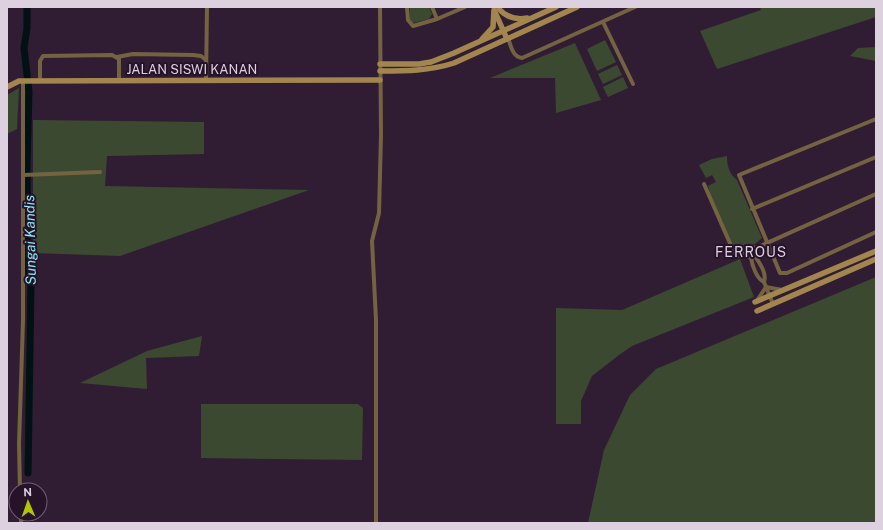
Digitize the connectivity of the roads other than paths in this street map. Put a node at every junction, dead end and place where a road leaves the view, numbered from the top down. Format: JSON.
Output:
{"nodes":[{"id":1,"x":207,"y":7,"type":"edge"},
{"id":2,"x":380,"y":7,"type":"edge"},
{"id":3,"x":408,"y":7,"type":"edge"},
{"id":4,"x":432,"y":7,"type":"edge"},
{"id":5,"x":556,"y":7,"type":"edge"},
{"id":6,"x":577,"y":7,"type":"edge"},
{"id":7,"x":635,"y":7,"type":"edge"},
{"id":8,"x":465,"y":8,"type":"edge"},
{"id":9,"x":496,"y":8,"type":"edge"},
{"id":10,"x":534,"y":17,"type":"junction"},
{"id":11,"x":437,"y":19,"type":"junction"},
{"id":12,"x":603,"y":22,"type":"junction"},
{"id":13,"x":505,"y":30,"type":"junction"},
{"id":14,"x":509,"y":38,"type":"junction"},
{"id":15,"x":476,"y":44,"type":"junction"},
{"id":16,"x":117,"y":57,"type":"junction"},
{"id":17,"x":206,"y":60,"type":"junction"},
{"id":18,"x":380,"y":64,"type":"junction"},
{"id":19,"x":380,"y":71,"type":"junction"},
{"id":20,"x":206,"y":80,"type":"junction"},
{"id":21,"x":380,"y":80,"type":"junction"},
{"id":22,"x":24,"y":81,"type":"junction"},
{"id":23,"x":40,"y":81,"type":"junction"},
{"id":24,"x":119,"y":81,"type":"junction"},
{"id":25,"x":633,"y":84,"type":"dead end"},
{"id":26,"x":7,"y":88,"type":"edge"},
{"id":27,"x":876,"y":119,"type":"edge"},
{"id":28,"x":876,"y":157,"type":"edge"},
{"id":29,"x":100,"y":172,"type":"dead end"},
{"id":30,"x":24,"y":175,"type":"junction"},
{"id":31,"x":704,"y":184,"type":"dead end"},
{"id":32,"x":876,"y":194,"type":"edge"},
{"id":33,"x":752,"y":209,"type":"junction"},
{"id":34,"x":876,"y":232,"type":"edge"},
{"id":35,"x":766,"y":243,"type":"junction"},
{"id":36,"x":756,"y":248,"type":"junction"},
{"id":37,"x":876,"y":251,"type":"edge"},
{"id":38,"x":746,"y":252,"type":"junction"},
{"id":39,"x":756,"y":256,"type":"junction"},
{"id":40,"x":750,"y":258,"type":"junction"},
{"id":41,"x":876,"y":259,"type":"edge"},
{"id":42,"x":764,"y":282,"type":"junction"},
{"id":43,"x":766,"y":287,"type":"junction"},
{"id":44,"x":785,"y":290,"type":"junction"},
{"id":45,"x":770,"y":296,"type":"junction"},
{"id":46,"x":755,"y":302,"type":"joint"},
{"id":47,"x":773,"y":304,"type":"junction"},
{"id":48,"x":757,"y":311,"type":"dead end"},
{"id":49,"x":20,"y":482,"type":"edge"},
{"id":50,"x":376,"y":523,"type":"edge"}],
"edges":[{"from":1,"to":17,"type":"street"},
{"from":2,"to":18,"type":"street"},
{"from":3,"to":11,"type":"street"},
{"from":4,"to":11,"type":"street"},
{"from":5,"to":10,"type":"street"},
{"from":6,"to":14,"type":"street"},
{"from":7,"to":12,"type":"street"},
{"from":8,"to":11,"type":"street"},
{"from":9,"to":10,"type":"street"},
{"from":9,"to":13,"type":"street"},
{"from":9,"to":15,"type":"street"},
{"from":10,"to":13,"type":"street"},
{"from":12,"to":14,"type":"street"},
{"from":12,"to":25,"type":"street"},
{"from":13,"to":14,"type":"street"},
{"from":13,"to":15,"type":"street"},
{"from":14,"to":19,"type":"street"},
{"from":15,"to":18,"type":"street"},
{"from":16,"to":17,"type":"street"},
{"from":16,"to":23,"type":"street"},
{"from":16,"to":24,"type":"street"},
{"from":17,"to":20,"type":"street"},
{"from":18,"to":19,"type":"street"},
{"from":19,"to":21,"type":"street"},
{"from":20,"to":21,"type":"street","name":"JALAN SISWI KANAN"},
{"from":20,"to":24,"type":"street","name":"JALAN SISWI KANAN"},
{"from":21,"to":50,"type":"street"},
{"from":22,"to":23,"type":"street","name":"JALAN SISWI KANAN"},
{"from":22,"to":26,"type":"street","name":"JALAN SISWI KANAN"},
{"from":22,"to":30,"type":"street"},
{"from":23,"to":24,"type":"street","name":"JALAN SISWI KANAN"},
{"from":27,"to":33,"type":"street"},
{"from":28,"to":33,"type":"street"},
{"from":29,"to":30,"type":"street"},
{"from":30,"to":49,"type":"street"},
{"from":31,"to":38,"type":"street"},
{"from":32,"to":35,"type":"street"},
{"from":33,"to":35,"type":"street"},
{"from":34,"to":35,"type":"street"},
{"from":35,"to":36,"type":"street"},
{"from":36,"to":38,"type":"street"},
{"from":36,"to":39,"type":"street"},
{"from":37,"to":44,"type":"street"},
{"from":38,"to":40,"type":"street"},
{"from":39,"to":40,"type":"street"},
{"from":39,"to":42,"type":"street"},
{"from":40,"to":42,"type":"street"},
{"from":41,"to":47,"type":"street"},
{"from":42,"to":43,"type":"street"},
{"from":43,"to":44,"type":"street"},
{"from":43,"to":45,"type":"street"},
{"from":43,"to":46,"type":"street"},
{"from":44,"to":45,"type":"street"},
{"from":45,"to":46,"type":"street"},
{"from":45,"to":47,"type":"street"},
{"from":47,"to":48,"type":"street"}]}
